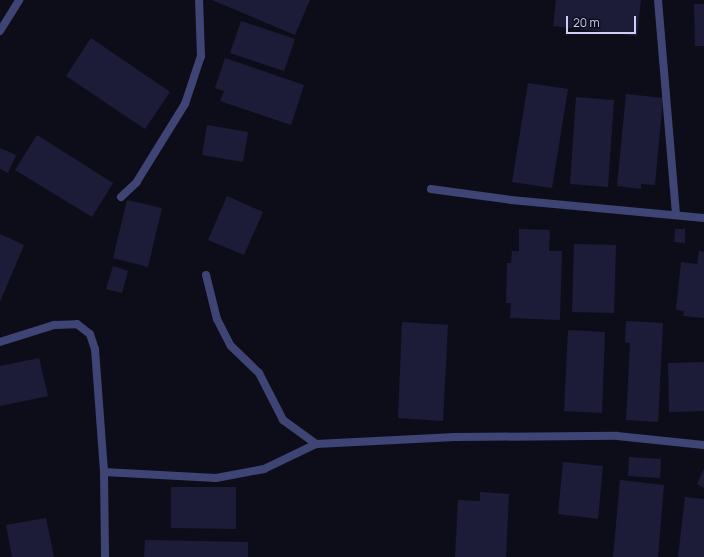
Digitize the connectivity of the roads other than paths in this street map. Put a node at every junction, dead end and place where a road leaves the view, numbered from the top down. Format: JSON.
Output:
{"nodes":[{"id":1,"x":19,"y":0,"type":"edge"},
{"id":2,"x":199,"y":0,"type":"edge"},
{"id":3,"x":658,"y":0,"type":"edge"},
{"id":4,"x":0,"y":31,"type":"edge"},
{"id":5,"x":431,"y":189,"type":"dead end"},
{"id":6,"x":121,"y":197,"type":"dead end"},
{"id":7,"x":676,"y":214,"type":"junction"},
{"id":8,"x":704,"y":218,"type":"edge"},
{"id":9,"x":206,"y":275,"type":"dead end"},
{"id":10,"x":0,"y":342,"type":"edge"},
{"id":11,"x":316,"y":444,"type":"junction"},
{"id":12,"x":704,"y":445,"type":"edge"},
{"id":13,"x":104,"y":472,"type":"junction"},
{"id":14,"x":105,"y":557,"type":"edge"}],
"edges":[{"from":1,"to":4,"type":"street"},
{"from":2,"to":6,"type":"street"},
{"from":3,"to":7,"type":"street"},
{"from":5,"to":7,"type":"street"},
{"from":7,"to":8,"type":"street"},
{"from":9,"to":11,"type":"street"},
{"from":10,"to":13,"type":"street"},
{"from":11,"to":12,"type":"street"},
{"from":11,"to":13,"type":"street"},
{"from":13,"to":14,"type":"street"}]}
